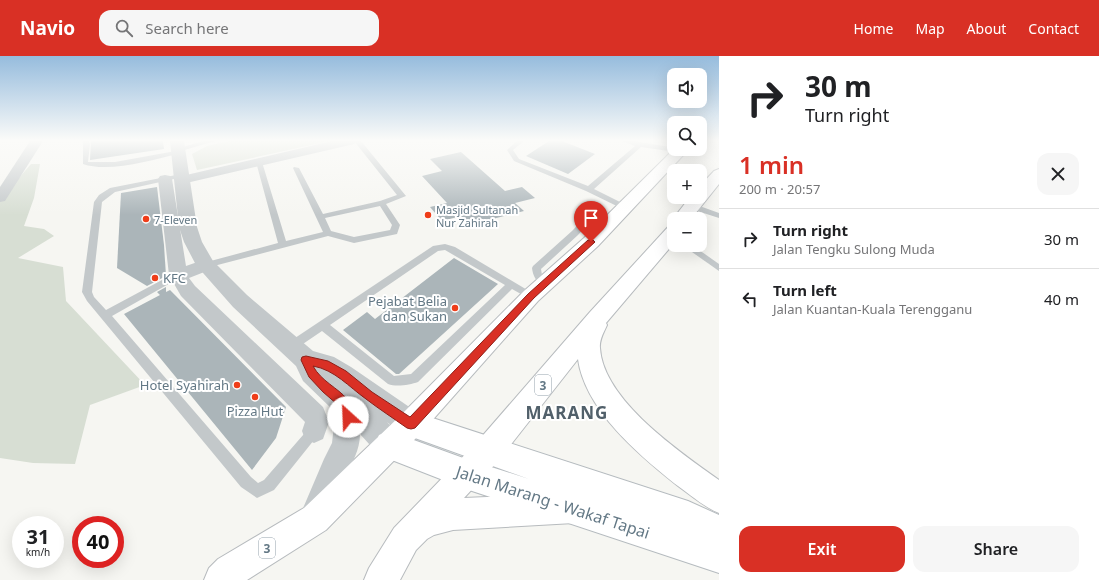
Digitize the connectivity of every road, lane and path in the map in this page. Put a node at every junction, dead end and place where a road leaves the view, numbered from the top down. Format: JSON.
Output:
{"nodes":[{"id":1,"x":22,"y":165,"type":"edge"},
{"id":2,"x":177,"y":165,"type":"edge"},
{"id":3,"x":241,"y":165,"type":"edge"},
{"id":4,"x":260,"y":165,"type":"edge"},
{"id":5,"x":378,"y":165,"type":"edge"},
{"id":6,"x":530,"y":165,"type":"edge"},
{"id":7,"x":616,"y":165,"type":"edge"},
{"id":8,"x":667,"y":165,"type":"edge"},
{"id":9,"x":296,"y":168,"type":"dead end"},
{"id":10,"x":718,"y":176,"type":"edge"},
{"id":11,"x":176,"y":178,"type":"junction"},
{"id":12,"x":707,"y":188,"type":"edge"},
{"id":13,"x":589,"y":189,"type":"junction"},
{"id":14,"x":0,"y":198,"type":"edge"},
{"id":15,"x":382,"y":203,"type":"junction"},
{"id":16,"x":693,"y":204,"type":"edge"},
{"id":17,"x":625,"y":208,"type":"junction"},
{"id":18,"x":597,"y":210,"type":"dead end"},
{"id":19,"x":719,"y":216,"type":"edge"},
{"id":20,"x":320,"y":218,"type":"junction"},
{"id":21,"x":328,"y":232,"type":"junction"},
{"id":22,"x":575,"y":233,"type":"junction"},
{"id":23,"x":591,"y":242,"type":"junction"},
{"id":24,"x":283,"y":246,"type":"junction"},
{"id":25,"x":667,"y":246,"type":"edge"},
{"id":26,"x":697,"y":252,"type":"edge"},
{"id":27,"x":206,"y":265,"type":"junction"},
{"id":28,"x":719,"y":268,"type":"edge"},
{"id":29,"x":178,"y":275,"type":"junction"},
{"id":30,"x":529,"y":287,"type":"junction"},
{"id":31,"x":106,"y":316,"type":"junction"},
{"id":32,"x":598,"y":318,"type":"junction"},
{"id":33,"x":322,"y":324,"type":"junction"},
{"id":34,"x":298,"y":353,"type":"junction"},
{"id":35,"x":343,"y":402,"type":"junction"},
{"id":36,"x":411,"y":424,"type":"junction"},
{"id":37,"x":314,"y":431,"type":"joint"},
{"id":38,"x":389,"y":445,"type":"junction"},
{"id":39,"x":488,"y":451,"type":"junction"},
{"id":40,"x":466,"y":474,"type":"junction"},
{"id":41,"x":719,"y":498,"type":"edge"},
{"id":42,"x":574,"y":508,"type":"junction"},
{"id":43,"x":315,"y":519,"type":"junction"},
{"id":44,"x":719,"y":531,"type":"edge"},
{"id":45,"x":405,"y":539,"type":"junction"},
{"id":46,"x":719,"y":556,"type":"edge"},
{"id":47,"x":221,"y":580,"type":"edge"},
{"id":48,"x":381,"y":580,"type":"edge"}],
"edges":[{"from":1,"to":14,"type":"street"},
{"from":2,"to":11,"type":"street"},
{"from":3,"to":11,"type":"street"},
{"from":4,"to":24,"type":"lane"},
{"from":5,"to":15,"type":"lane"},
{"from":6,"to":13,"type":"lane"},
{"from":7,"to":13,"type":"lane"},
{"from":8,"to":17,"type":"main road","number":"3"},
{"from":9,"to":20,"type":"lane"},
{"from":10,"to":12,"type":"main road"},
{"from":11,"to":27,"type":"street"},
{"from":11,"to":29,"type":"street"},
{"from":11,"to":31,"type":"lane"},
{"from":13,"to":17,"type":"lane"},
{"from":15,"to":20,"type":"lane"},
{"from":15,"to":21,"type":"lane"},
{"from":16,"to":19,"type":"lane"},
{"from":17,"to":23,"type":"main road","number":"3"},
{"from":18,"to":22,"type":"lane"},
{"from":20,"to":21,"type":"lane"},
{"from":21,"to":24,"type":"lane"},
{"from":22,"to":23,"type":"lane"},
{"from":22,"to":30,"type":"lane"},
{"from":23,"to":30,"type":"main road","number":"3"},
{"from":24,"to":27,"type":"lane"},
{"from":25,"to":32,"type":"main road","number":"3"},
{"from":26,"to":28,"type":"lane"},
{"from":27,"to":29,"type":"street"},
{"from":27,"to":34,"type":"street"},
{"from":29,"to":31,"type":"lane"},
{"from":29,"to":37,"type":"street"},
{"from":30,"to":33,"type":"lane"},
{"from":30,"to":33,"type":"lane"},
{"from":30,"to":36,"type":"main road","number":"3"},
{"from":31,"to":37,"type":"lane"},
{"from":32,"to":39,"type":"main road","number":"3"},
{"from":32,"to":41,"type":"main road"},
{"from":33,"to":34,"type":"lane"},
{"from":34,"to":35,"type":"street"},
{"from":34,"to":36,"type":"street"},
{"from":35,"to":38,"type":"street"},
{"from":35,"to":43,"type":"street"},
{"from":36,"to":38,"type":"main road","number":"3"},
{"from":36,"to":39,"type":"main road","name":"Jalan Marang - Wakaf Tapai"},
{"from":38,"to":40,"type":"main road","name":"Jalan Marang - Wakaf Tapai"},
{"from":38,"to":43,"type":"main road","number":"3"},
{"from":39,"to":40,"type":"main road","number":"3"},
{"from":39,"to":44,"type":"main road","name":"Jalan Marang - Wakaf Tapai"},
{"from":40,"to":42,"type":"main road","name":"Jalan Marang - Wakaf Tapai"},
{"from":40,"to":45,"type":"main road","number":"3"},
{"from":42,"to":45,"type":"main road"},
{"from":42,"to":46,"type":"main road","name":"Jalan Marang - Wakaf Tapai"},
{"from":43,"to":47,"type":"main road","number":"3"},
{"from":45,"to":48,"type":"main road","number":"3"}]}
